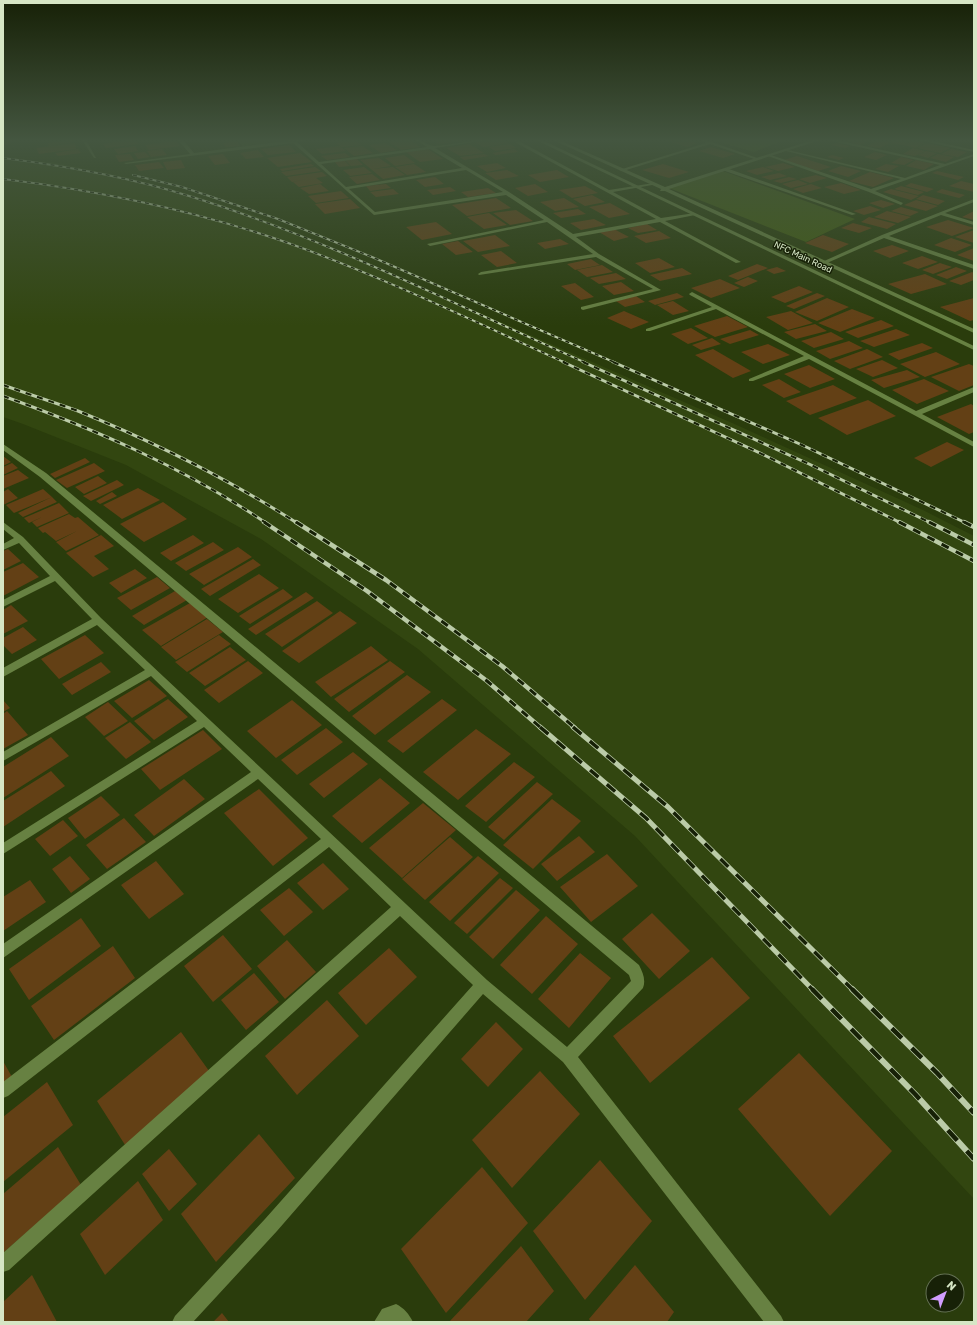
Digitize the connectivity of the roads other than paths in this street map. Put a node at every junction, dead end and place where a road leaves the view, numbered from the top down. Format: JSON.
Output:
{"nodes":[{"id":1,"x":361,"y":202,"type":"edge"},
{"id":2,"x":452,"y":202,"type":"edge"},
{"id":3,"x":521,"y":202,"type":"edge"},
{"id":4,"x":625,"y":202,"type":"edge"},
{"id":5,"x":667,"y":202,"type":"edge"},
{"id":6,"x":693,"y":202,"type":"edge"},
{"id":7,"x":819,"y":202,"type":"edge"},
{"id":8,"x":896,"y":202,"type":"edge"},
{"id":9,"x":969,"y":202,"type":"edge"},
{"id":10,"x":901,"y":204,"type":"dead end"},
{"id":11,"x":940,"y":213,"type":"junction"},
{"id":12,"x":693,"y":214,"type":"junction"},
{"id":13,"x":854,"y":214,"type":"dead end"},
{"id":14,"x":549,"y":220,"type":"junction"},
{"id":15,"x":657,"y":220,"type":"junction"},
{"id":16,"x":974,"y":224,"type":"edge"},
{"id":17,"x":572,"y":236,"type":"junction"},
{"id":18,"x":884,"y":236,"type":"junction"},
{"id":19,"x":430,"y":244,"type":"dead end"},
{"id":20,"x":597,"y":256,"type":"junction"},
{"id":21,"x":738,"y":262,"type":"dead end"},
{"id":22,"x":824,"y":262,"type":"junction"},
{"id":23,"x":974,"y":267,"type":"edge"},
{"id":24,"x":481,"y":274,"type":"dead end"},
{"id":25,"x":692,"y":294,"type":"dead end"},
{"id":26,"x":717,"y":307,"type":"junction"},
{"id":27,"x":584,"y":308,"type":"dead end"},
{"id":28,"x":648,"y":330,"type":"dead end"},
{"id":29,"x":974,"y":331,"type":"edge"},
{"id":30,"x":974,"y":348,"type":"edge"},
{"id":31,"x":808,"y":357,"type":"junction"},
{"id":32,"x":751,"y":380,"type":"dead end"},
{"id":33,"x":974,"y":389,"type":"edge"},
{"id":34,"x":916,"y":414,"type":"junction"},
{"id":35,"x":974,"y":445,"type":"edge"},
{"id":36,"x":3,"y":446,"type":"edge"},
{"id":37,"x":3,"y":525,"type":"edge"},
{"id":38,"x":20,"y":539,"type":"junction"},
{"id":39,"x":3,"y":547,"type":"edge"},
{"id":40,"x":57,"y":576,"type":"junction"},
{"id":41,"x":3,"y":604,"type":"edge"},
{"id":42,"x":98,"y":620,"type":"junction"},
{"id":43,"x":152,"y":671,"type":"junction"},
{"id":44,"x":3,"y":673,"type":"edge"},
{"id":45,"x":204,"y":722,"type":"junction"},
{"id":46,"x":3,"y":756,"type":"edge"},
{"id":47,"x":258,"y":773,"type":"junction"},
{"id":48,"x":328,"y":840,"type":"junction"},
{"id":49,"x":3,"y":849,"type":"edge"},
{"id":50,"x":400,"y":908,"type":"junction"},
{"id":51,"x":3,"y":952,"type":"edge"},
{"id":52,"x":482,"y":985,"type":"junction"},
{"id":53,"x":568,"y":1057,"type":"junction"},
{"id":54,"x":3,"y":1091,"type":"edge"},
{"id":55,"x":3,"y":1264,"type":"edge"},
{"id":56,"x":181,"y":1322,"type":"edge"},
{"id":57,"x":383,"y":1322,"type":"edge"},
{"id":58,"x":404,"y":1322,"type":"edge"},
{"id":59,"x":775,"y":1322,"type":"edge"}],
"edges":[{"from":1,"to":2,"type":"street"},
{"from":3,"to":14,"type":"street"},
{"from":4,"to":15,"type":"street"},
{"from":5,"to":12,"type":"street","name":"NFC Main Road"},
{"from":6,"to":22,"type":"street","name":"NFC Main Road"},
{"from":7,"to":13,"type":"street"},
{"from":8,"to":10,"type":"street"},
{"from":9,"to":11,"type":"street"},
{"from":11,"to":16,"type":"street"},
{"from":11,"to":18,"type":"street"},
{"from":12,"to":15,"type":"street"},
{"from":12,"to":30,"type":"street","name":"NFC Main Road"},
{"from":14,"to":17,"type":"street"},
{"from":14,"to":19,"type":"street"},
{"from":15,"to":17,"type":"street"},
{"from":15,"to":21,"type":"street"},
{"from":17,"to":20,"type":"street"},
{"from":18,"to":22,"type":"street"},
{"from":18,"to":23,"type":"street"},
{"from":20,"to":24,"type":"street"},
{"from":20,"to":27,"type":"street"},
{"from":22,"to":29,"type":"street","name":"NFC Main Road"},
{"from":25,"to":26,"type":"street"},
{"from":26,"to":28,"type":"street"},
{"from":26,"to":31,"type":"street"},
{"from":31,"to":32,"type":"street"},
{"from":31,"to":34,"type":"street"},
{"from":33,"to":34,"type":"street"},
{"from":34,"to":35,"type":"street"},
{"from":36,"to":53,"type":"street"},
{"from":37,"to":38,"type":"street"},
{"from":38,"to":39,"type":"street"},
{"from":38,"to":40,"type":"street"},
{"from":40,"to":41,"type":"street"},
{"from":40,"to":42,"type":"street"},
{"from":42,"to":43,"type":"street"},
{"from":42,"to":44,"type":"street"},
{"from":43,"to":45,"type":"street"},
{"from":43,"to":46,"type":"street"},
{"from":45,"to":47,"type":"street"},
{"from":45,"to":49,"type":"street"},
{"from":47,"to":48,"type":"street"},
{"from":47,"to":51,"type":"street"},
{"from":48,"to":50,"type":"street"},
{"from":48,"to":54,"type":"street"},
{"from":50,"to":52,"type":"street"},
{"from":50,"to":55,"type":"street"},
{"from":52,"to":53,"type":"street"},
{"from":52,"to":56,"type":"street"},
{"from":53,"to":59,"type":"street"},
{"from":57,"to":58,"type":"street"}]}
